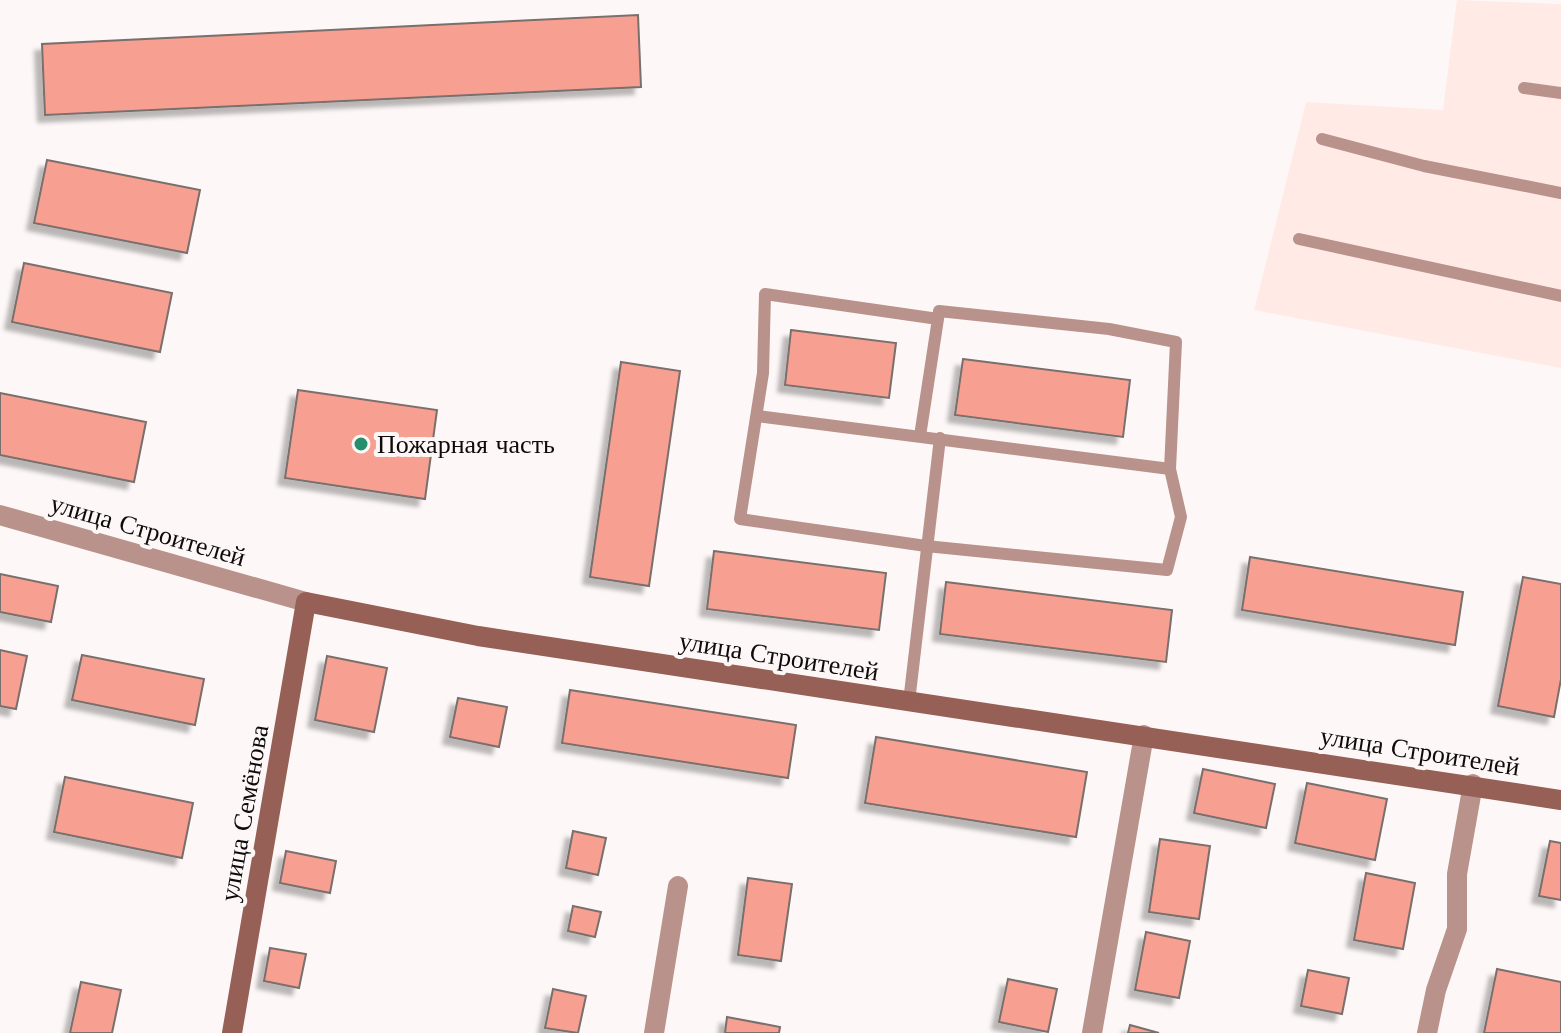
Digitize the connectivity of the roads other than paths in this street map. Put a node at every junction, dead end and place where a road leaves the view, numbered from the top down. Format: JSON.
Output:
{"nodes":[{"id":1,"x":1524,"y":88,"type":"dead end"},
{"id":2,"x":1561,"y":93,"type":"edge"},
{"id":3,"x":1322,"y":139,"type":"dead end"},
{"id":4,"x":1561,"y":193,"type":"edge"},
{"id":5,"x":1299,"y":239,"type":"dead end"},
{"id":6,"x":1561,"y":296,"type":"edge"},
{"id":7,"x":938,"y":319,"type":"junction"},
{"id":8,"x":757,"y":416,"type":"junction"},
{"id":9,"x":920,"y":436,"type":"junction"},
{"id":10,"x":940,"y":438,"type":"junction"},
{"id":11,"x":1170,"y":469,"type":"junction"},
{"id":12,"x":0,"y":515,"type":"edge"},
{"id":13,"x":926,"y":546,"type":"junction"},
{"id":14,"x":306,"y":602,"type":"junction"},
{"id":15,"x":909,"y":702,"type":"junction"},
{"id":16,"x":1144,"y":735,"type":"junction"},
{"id":17,"x":1473,"y":784,"type":"junction"},
{"id":18,"x":1561,"y":800,"type":"edge"},
{"id":19,"x":678,"y":886,"type":"dead end"},
{"id":20,"x":232,"y":1033,"type":"edge"},
{"id":21,"x":654,"y":1033,"type":"edge"},
{"id":22,"x":1092,"y":1033,"type":"edge"},
{"id":23,"x":1427,"y":1033,"type":"edge"}],
"edges":[{"from":1,"to":2,"type":"lane"},
{"from":3,"to":4,"type":"lane"},
{"from":5,"to":6,"type":"lane"},
{"from":7,"to":8,"type":"lane"},
{"from":7,"to":9,"type":"lane"},
{"from":7,"to":11,"type":"lane"},
{"from":8,"to":9,"type":"lane"},
{"from":8,"to":13,"type":"lane"},
{"from":9,"to":10,"type":"lane"},
{"from":10,"to":11,"type":"lane"},
{"from":10,"to":13,"type":"lane"},
{"from":11,"to":13,"type":"lane"},
{"from":12,"to":14,"type":"street","name":"улица Строителей"},
{"from":13,"to":15,"type":"lane"},
{"from":14,"to":15,"type":"street","name":"улица Строителей"},
{"from":14,"to":20,"type":"street","name":"улица Семёнова"},
{"from":15,"to":16,"type":"street","name":"улица Строителей"},
{"from":16,"to":17,"type":"street","name":"улица Строителей"},
{"from":16,"to":22,"type":"street"},
{"from":17,"to":18,"type":"street","name":"улица Строителей"},
{"from":17,"to":23,"type":"street"},
{"from":19,"to":21,"type":"street"}]}
